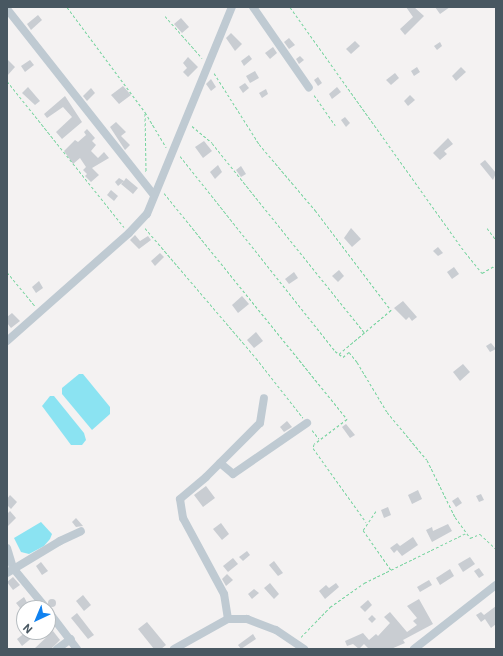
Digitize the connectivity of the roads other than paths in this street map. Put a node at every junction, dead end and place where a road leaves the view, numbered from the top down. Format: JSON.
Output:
{"nodes":[{"id":1,"x":232,"y":7,"type":"edge"},
{"id":2,"x":253,"y":7,"type":"edge"},
{"id":3,"x":7,"y":9,"type":"edge"},
{"id":4,"x":309,"y":88,"type":"road end"},
{"id":5,"x":154,"y":195,"type":"junction"},
{"id":6,"x":7,"y":341,"type":"edge"},
{"id":7,"x":264,"y":398,"type":"dead end"},
{"id":8,"x":307,"y":423,"type":"road end"},
{"id":9,"x":220,"y":463,"type":"junction"},
{"id":10,"x":81,"y":531,"type":"dead end"},
{"id":11,"x":7,"y":548,"type":"edge"},
{"id":12,"x":10,"y":571,"type":"edge"},
{"id":13,"x":496,"y":585,"type":"edge"},
{"id":14,"x":38,"y":600,"type":"edge"},
{"id":15,"x":228,"y":619,"type":"junction"},
{"id":16,"x":56,"y":621,"type":"edge"},
{"id":17,"x":71,"y":639,"type":"junction"},
{"id":18,"x":58,"y":649,"type":"edge"},
{"id":19,"x":77,"y":649,"type":"edge"},
{"id":20,"x":174,"y":649,"type":"edge"},
{"id":21,"x":304,"y":649,"type":"edge"},
{"id":22,"x":414,"y":649,"type":"edge"}],
"edges":[{"from":1,"to":5,"type":"street"},
{"from":2,"to":4,"type":"street"},
{"from":3,"to":5,"type":"street"},
{"from":5,"to":6,"type":"street"},
{"from":7,"to":9,"type":"street"},
{"from":8,"to":9,"type":"street"},
{"from":9,"to":15,"type":"street"},
{"from":10,"to":12,"type":"street"},
{"from":11,"to":12,"type":"street"},
{"from":12,"to":14,"type":"street"},
{"from":13,"to":22,"type":"street"},
{"from":15,"to":20,"type":"street"},
{"from":15,"to":21,"type":"street"},
{"from":16,"to":17,"type":"street"},
{"from":17,"to":18,"type":"street"},
{"from":17,"to":19,"type":"street"}]}
